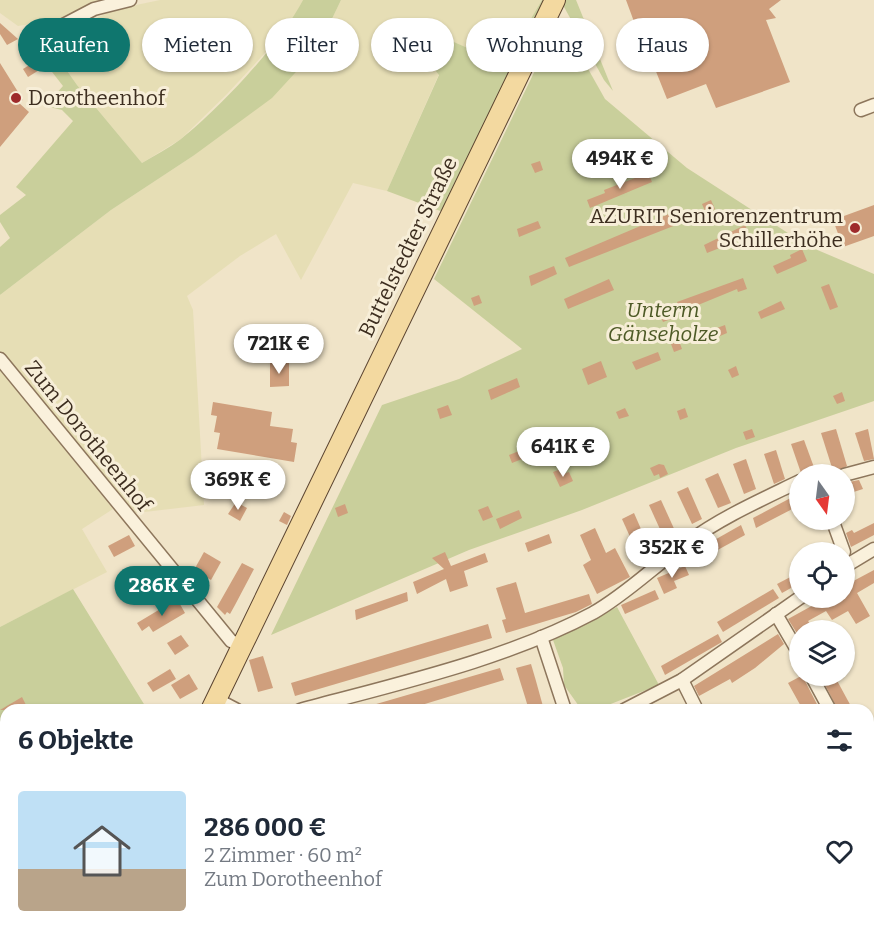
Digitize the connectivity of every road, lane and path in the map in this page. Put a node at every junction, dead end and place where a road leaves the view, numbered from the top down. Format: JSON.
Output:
{"nodes":[{"id":1,"x":130,"y":0,"type":"edge"},
{"id":2,"x":555,"y":0,"type":"edge"},
{"id":3,"x":77,"y":18,"type":"edge"},
{"id":4,"x":874,"y":105,"type":"edge"},
{"id":5,"x":861,"y":110,"type":"dead end"},
{"id":6,"x":0,"y":359,"type":"edge"},
{"id":7,"x":874,"y":467,"type":"edge"},
{"id":8,"x":855,"y":472,"type":"edge"},
{"id":9,"x":789,"y":487,"type":"edge"},
{"id":10,"x":874,"y":549,"type":"edge"},
{"id":11,"x":855,"y":556,"type":"edge"},
{"id":12,"x":789,"y":605,"type":"edge"},
{"id":13,"x":776,"y":614,"type":"junction"},
{"id":14,"x":789,"y":636,"type":"edge"},
{"id":15,"x":541,"y":637,"type":"junction"},
{"id":16,"x":240,"y":645,"type":"junction"},
{"id":17,"x":682,"y":680,"type":"junction"},
{"id":18,"x":817,"y":686,"type":"edge"},
{"id":19,"x":213,"y":704,"type":"edge"},
{"id":20,"x":321,"y":704,"type":"edge"},
{"id":21,"x":563,"y":704,"type":"edge"},
{"id":22,"x":636,"y":704,"type":"edge"},
{"id":23,"x":694,"y":704,"type":"edge"},
{"id":24,"x":827,"y":704,"type":"edge"}],
"edges":[{"from":1,"to":3,"type":"street"},
{"from":2,"to":16,"type":"main road","name":"Buttelstedter Straße"},
{"from":4,"to":5,"type":"street"},
{"from":6,"to":16,"type":"street","name":"Zum Dorotheenhof"},
{"from":7,"to":8,"type":"street"},
{"from":9,"to":15,"type":"street"},
{"from":10,"to":11,"type":"street"},
{"from":12,"to":13,"type":"street"},
{"from":13,"to":14,"type":"street"},
{"from":13,"to":17,"type":"street"},
{"from":15,"to":20,"type":"street"},
{"from":15,"to":21,"type":"street"},
{"from":16,"to":19,"type":"main road","name":"Buttelstedter Straße"},
{"from":17,"to":22,"type":"street"},
{"from":17,"to":23,"type":"street"},
{"from":18,"to":24,"type":"street"}]}
